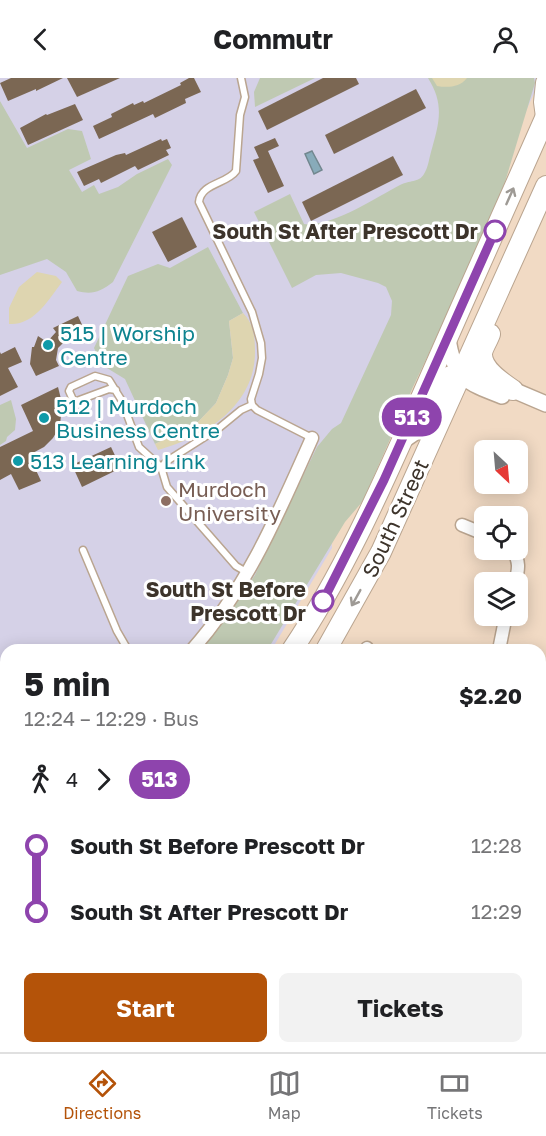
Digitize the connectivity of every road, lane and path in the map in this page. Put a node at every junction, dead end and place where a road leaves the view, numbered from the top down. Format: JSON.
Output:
{"nodes":[{"id":1,"x":241,"y":78,"type":"edge"},
{"id":2,"x":546,"y":82,"type":"edge"},
{"id":3,"x":546,"y":116,"type":"edge"},
{"id":4,"x":546,"y":186,"type":"edge"},
{"id":5,"x":505,"y":278,"type":"junction"},
{"id":6,"x":448,"y":338,"type":"junction"},
{"id":7,"x":468,"y":379,"type":"junction"},
{"id":8,"x":116,"y":390,"type":"junction"},
{"id":9,"x":513,"y":390,"type":"junction"},
{"id":10,"x":546,"y":404,"type":"edge"},
{"id":11,"x":252,"y":405,"type":"junction"},
{"id":12,"x":546,"y":415,"type":"edge"},
{"id":13,"x":312,"y":438,"type":"joint"},
{"id":14,"x":401,"y":442,"type":"junction"},
{"id":15,"x":161,"y":467,"type":"junction"},
{"id":16,"x":462,"y":525,"type":"dead end"},
{"id":17,"x":474,"y":530,"type":"edge"},
{"id":18,"x":83,"y":550,"type":"dead end"},
{"id":19,"x":249,"y":573,"type":"junction"},
{"id":20,"x":504,"y":626,"type":"edge"},
{"id":21,"x":125,"y":644,"type":"edge"},
{"id":22,"x":198,"y":644,"type":"edge"},
{"id":23,"x":296,"y":644,"type":"edge"},
{"id":24,"x":330,"y":644,"type":"edge"},
{"id":25,"x":500,"y":644,"type":"edge"}],
"edges":[{"from":1,"to":11,"type":"lane"},
{"from":2,"to":3,"type":"highway"},
{"from":6,"to":3,"type":"highway","name":"South Street","one_way":true},
{"from":4,"to":5,"type":"highway","name":"South Street"},
{"from":5,"to":7,"type":"highway","name":"South Street"},
{"from":5,"to":9,"type":"highway"},
{"from":6,"to":7,"type":"street"},
{"from":6,"to":14,"type":"highway","name":"South Street"},
{"from":7,"to":9,"type":"street"},
{"from":7,"to":12,"type":"street"},
{"from":7,"to":14,"type":"street"},
{"from":7,"to":24,"type":"highway","name":"South Street","one_way":true},
{"from":8,"to":8,"type":"lane"},
{"from":8,"to":15,"type":"lane"},
{"from":9,"to":10,"type":"street"},
{"from":11,"to":13,"type":"lane"},
{"from":11,"to":15,"type":"lane"},
{"from":13,"to":19,"type":"street"},
{"from":14,"to":23,"type":"highway","name":"South Street"},
{"from":15,"to":19,"type":"lane"},
{"from":16,"to":17,"type":"street"},
{"from":18,"to":21,"type":"lane"},
{"from":19,"to":22,"type":"street"},
{"from":20,"to":25,"type":"street"}]}
